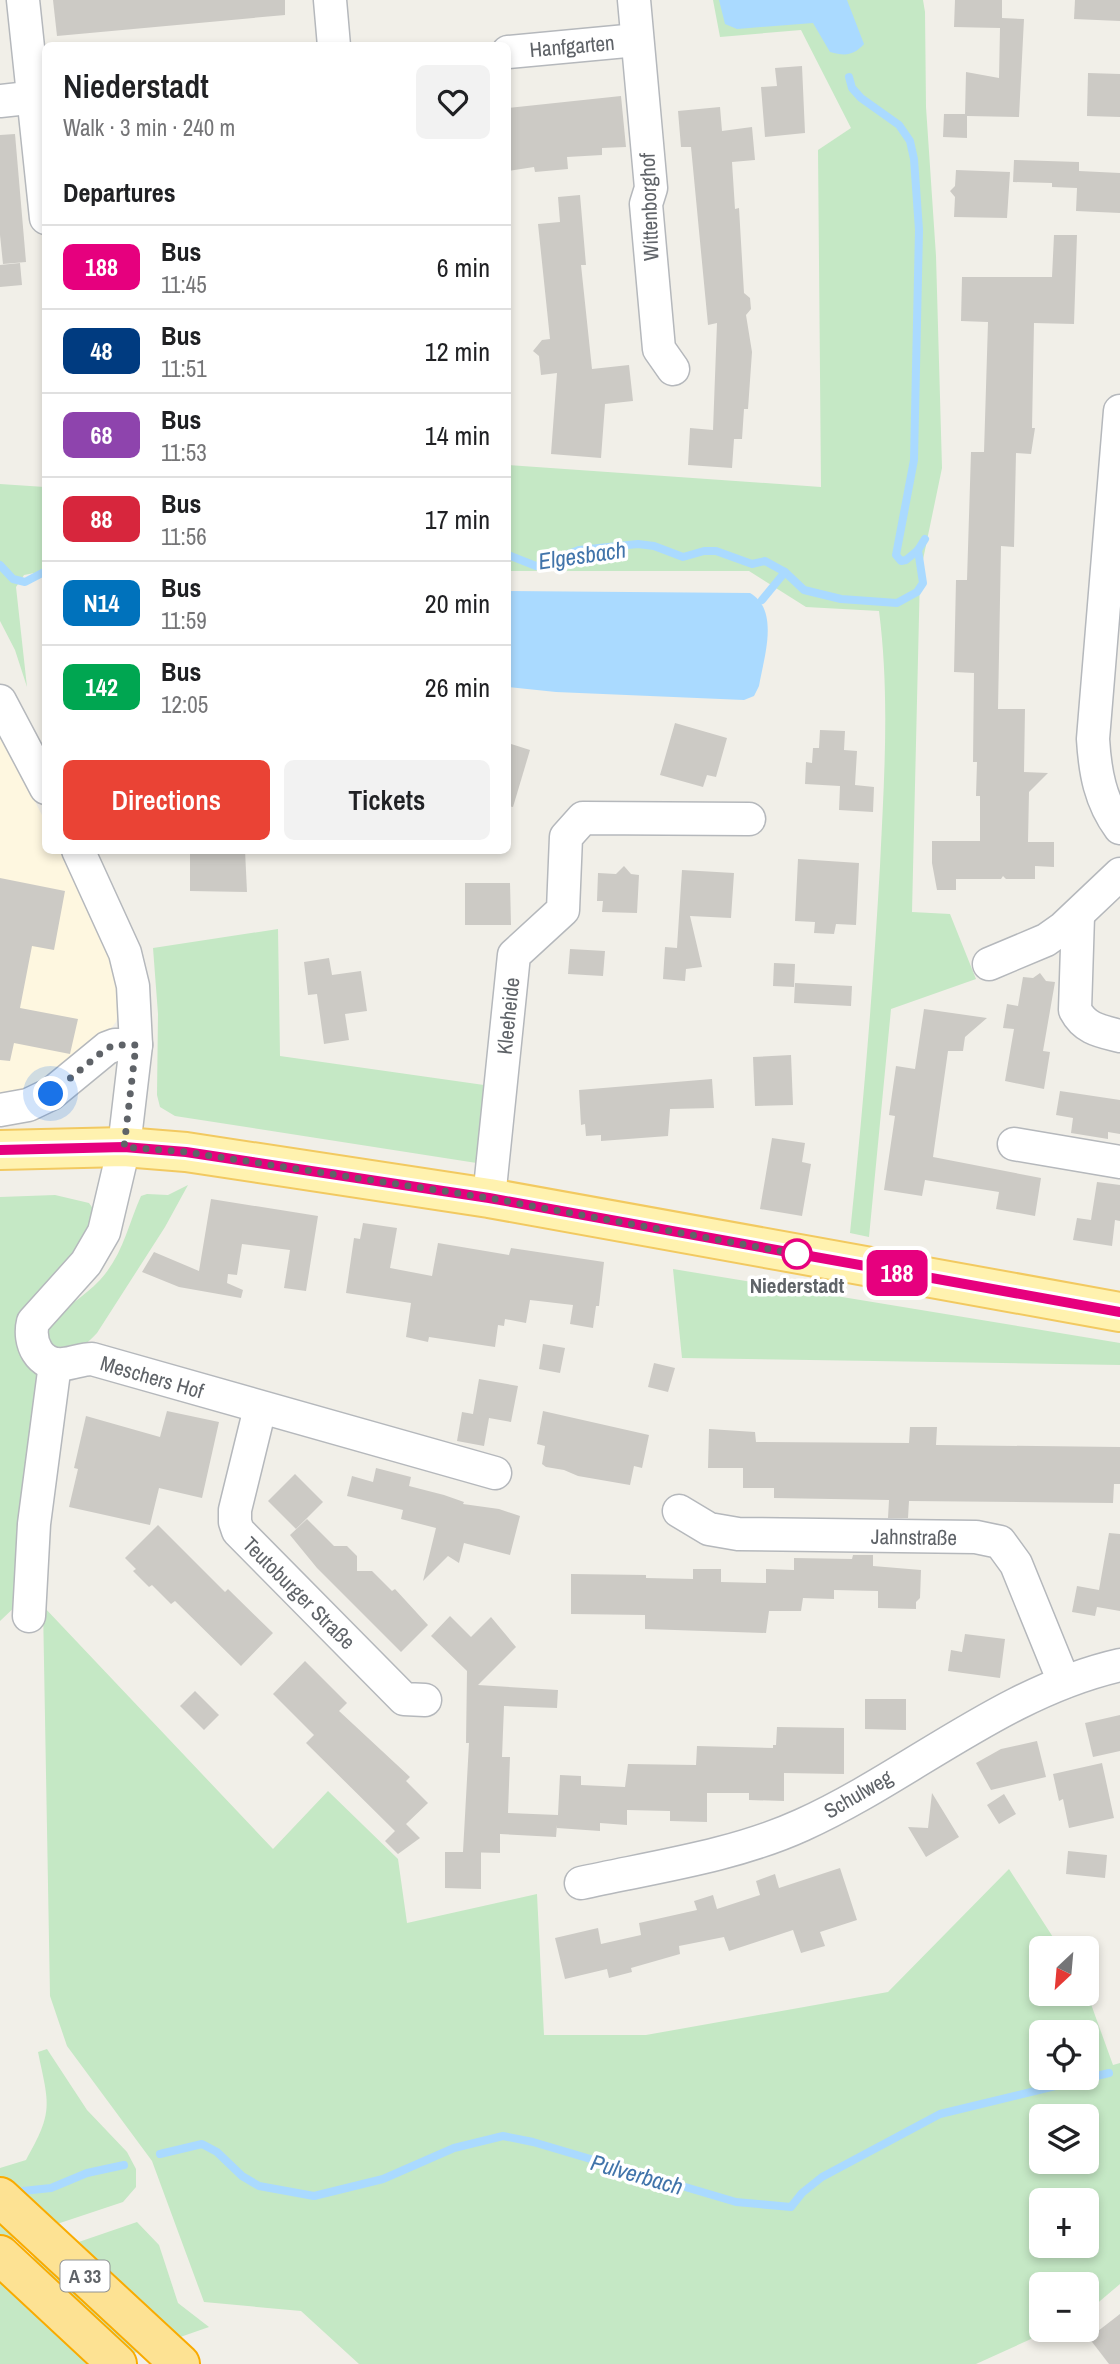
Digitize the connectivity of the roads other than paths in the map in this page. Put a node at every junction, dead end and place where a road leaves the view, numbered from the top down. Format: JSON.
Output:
{"nodes":[{"id":1,"x":23,"y":0,"type":"edge"},
{"id":2,"x":330,"y":0,"type":"edge"},
{"id":3,"x":634,"y":0,"type":"edge"},
{"id":4,"x":637,"y":40,"type":"junction"},
{"id":5,"x":334,"y":42,"type":"edge"},
{"id":6,"x":511,"y":52,"type":"edge"},
{"id":7,"x":39,"y":97,"type":"edge"},
{"id":8,"x":0,"y":100,"type":"edge"},
{"id":9,"x":42,"y":149,"type":"edge"},
{"id":10,"x":673,"y":369,"type":"dead end"},
{"id":11,"x":1120,"y":411,"type":"edge"},
{"id":12,"x":1110,"y":654,"type":"edge"},
{"id":13,"x":0,"y":701,"type":"edge"},
{"id":14,"x":42,"y":780,"type":"edge"},
{"id":15,"x":749,"y":819,"type":"dead end"},
{"id":16,"x":1120,"y":828,"type":"edge"},
{"id":17,"x":80,"y":854,"type":"edge"},
{"id":18,"x":1120,"y":874,"type":"edge"},
{"id":19,"x":1078,"y":915,"type":"junction"},
{"id":20,"x":989,"y":964,"type":"dead end"},
{"id":21,"x":1120,"y":1036,"type":"edge"},
{"id":22,"x":136,"y":1045,"type":"junction"},
{"id":23,"x":0,"y":1110,"type":"edge"},
{"id":24,"x":1014,"y":1144,"type":"dead end"},
{"id":25,"x":124,"y":1147,"type":"junction"},
{"id":26,"x":0,"y":1150,"type":"edge"},
{"id":27,"x":1120,"y":1162,"type":"edge"},
{"id":28,"x":489,"y":1198,"type":"junction"},
{"id":29,"x":1120,"y":1312,"type":"edge"},
{"id":30,"x":55,"y":1364,"type":"junction"},
{"id":31,"x":260,"y":1408,"type":"junction"},
{"id":32,"x":495,"y":1473,"type":"dead end"},
{"id":33,"x":678,"y":1511,"type":"dead end"},
{"id":34,"x":29,"y":1616,"type":"dead end"},
{"id":35,"x":1120,"y":1665,"type":"edge"},
{"id":36,"x":1064,"y":1682,"type":"junction"},
{"id":37,"x":425,"y":1700,"type":"dead end"},
{"id":38,"x":581,"y":1883,"type":"dead end"},
{"id":39,"x":0,"y":2197,"type":"edge"},
{"id":40,"x":0,"y":2255,"type":"edge"},
{"id":41,"x":175,"y":2359,"type":"edge"},
{"id":42,"x":117,"y":2364,"type":"edge"}],
"edges":[{"from":1,"to":7,"type":"street"},
{"from":2,"to":5,"type":"street"},
{"from":3,"to":4,"type":"street","name":"Wittenborghof"},
{"from":4,"to":6,"type":"street","name":"Hanfgarten"},
{"from":4,"to":10,"type":"street","name":"Wittenborghof"},
{"from":7,"to":8,"type":"street"},
{"from":7,"to":9,"type":"street"},
{"from":11,"to":12,"type":"street"},
{"from":12,"to":16,"type":"street"},
{"from":13,"to":14,"type":"street"},
{"from":15,"to":28,"type":"street","name":"Kleeheide"},
{"from":17,"to":22,"type":"street"},
{"from":18,"to":19,"type":"street"},
{"from":19,"to":20,"type":"street"},
{"from":19,"to":21,"type":"street"},
{"from":22,"to":23,"type":"street"},
{"from":22,"to":25,"type":"street"},
{"from":24,"to":27,"type":"street"},
{"from":25,"to":26,"type":"main road"},
{"from":25,"to":28,"type":"main road"},
{"from":25,"to":30,"type":"street"},
{"from":28,"to":29,"type":"main road"},
{"from":30,"to":31,"type":"street","name":"Meschers Hof"},
{"from":30,"to":34,"type":"street"},
{"from":31,"to":32,"type":"street","name":"Meschers Hof"},
{"from":31,"to":37,"type":"street","name":"Teutoburger Straße"},
{"from":33,"to":36,"type":"street","name":"Jahnstraße"},
{"from":35,"to":36,"type":"street","name":"Schulweg"},
{"from":36,"to":38,"type":"street","name":"Schulweg"},
{"from":39,"to":41,"type":"highway","number":"A 33"},
{"from":40,"to":42,"type":"highway","number":"A 33"}]}
